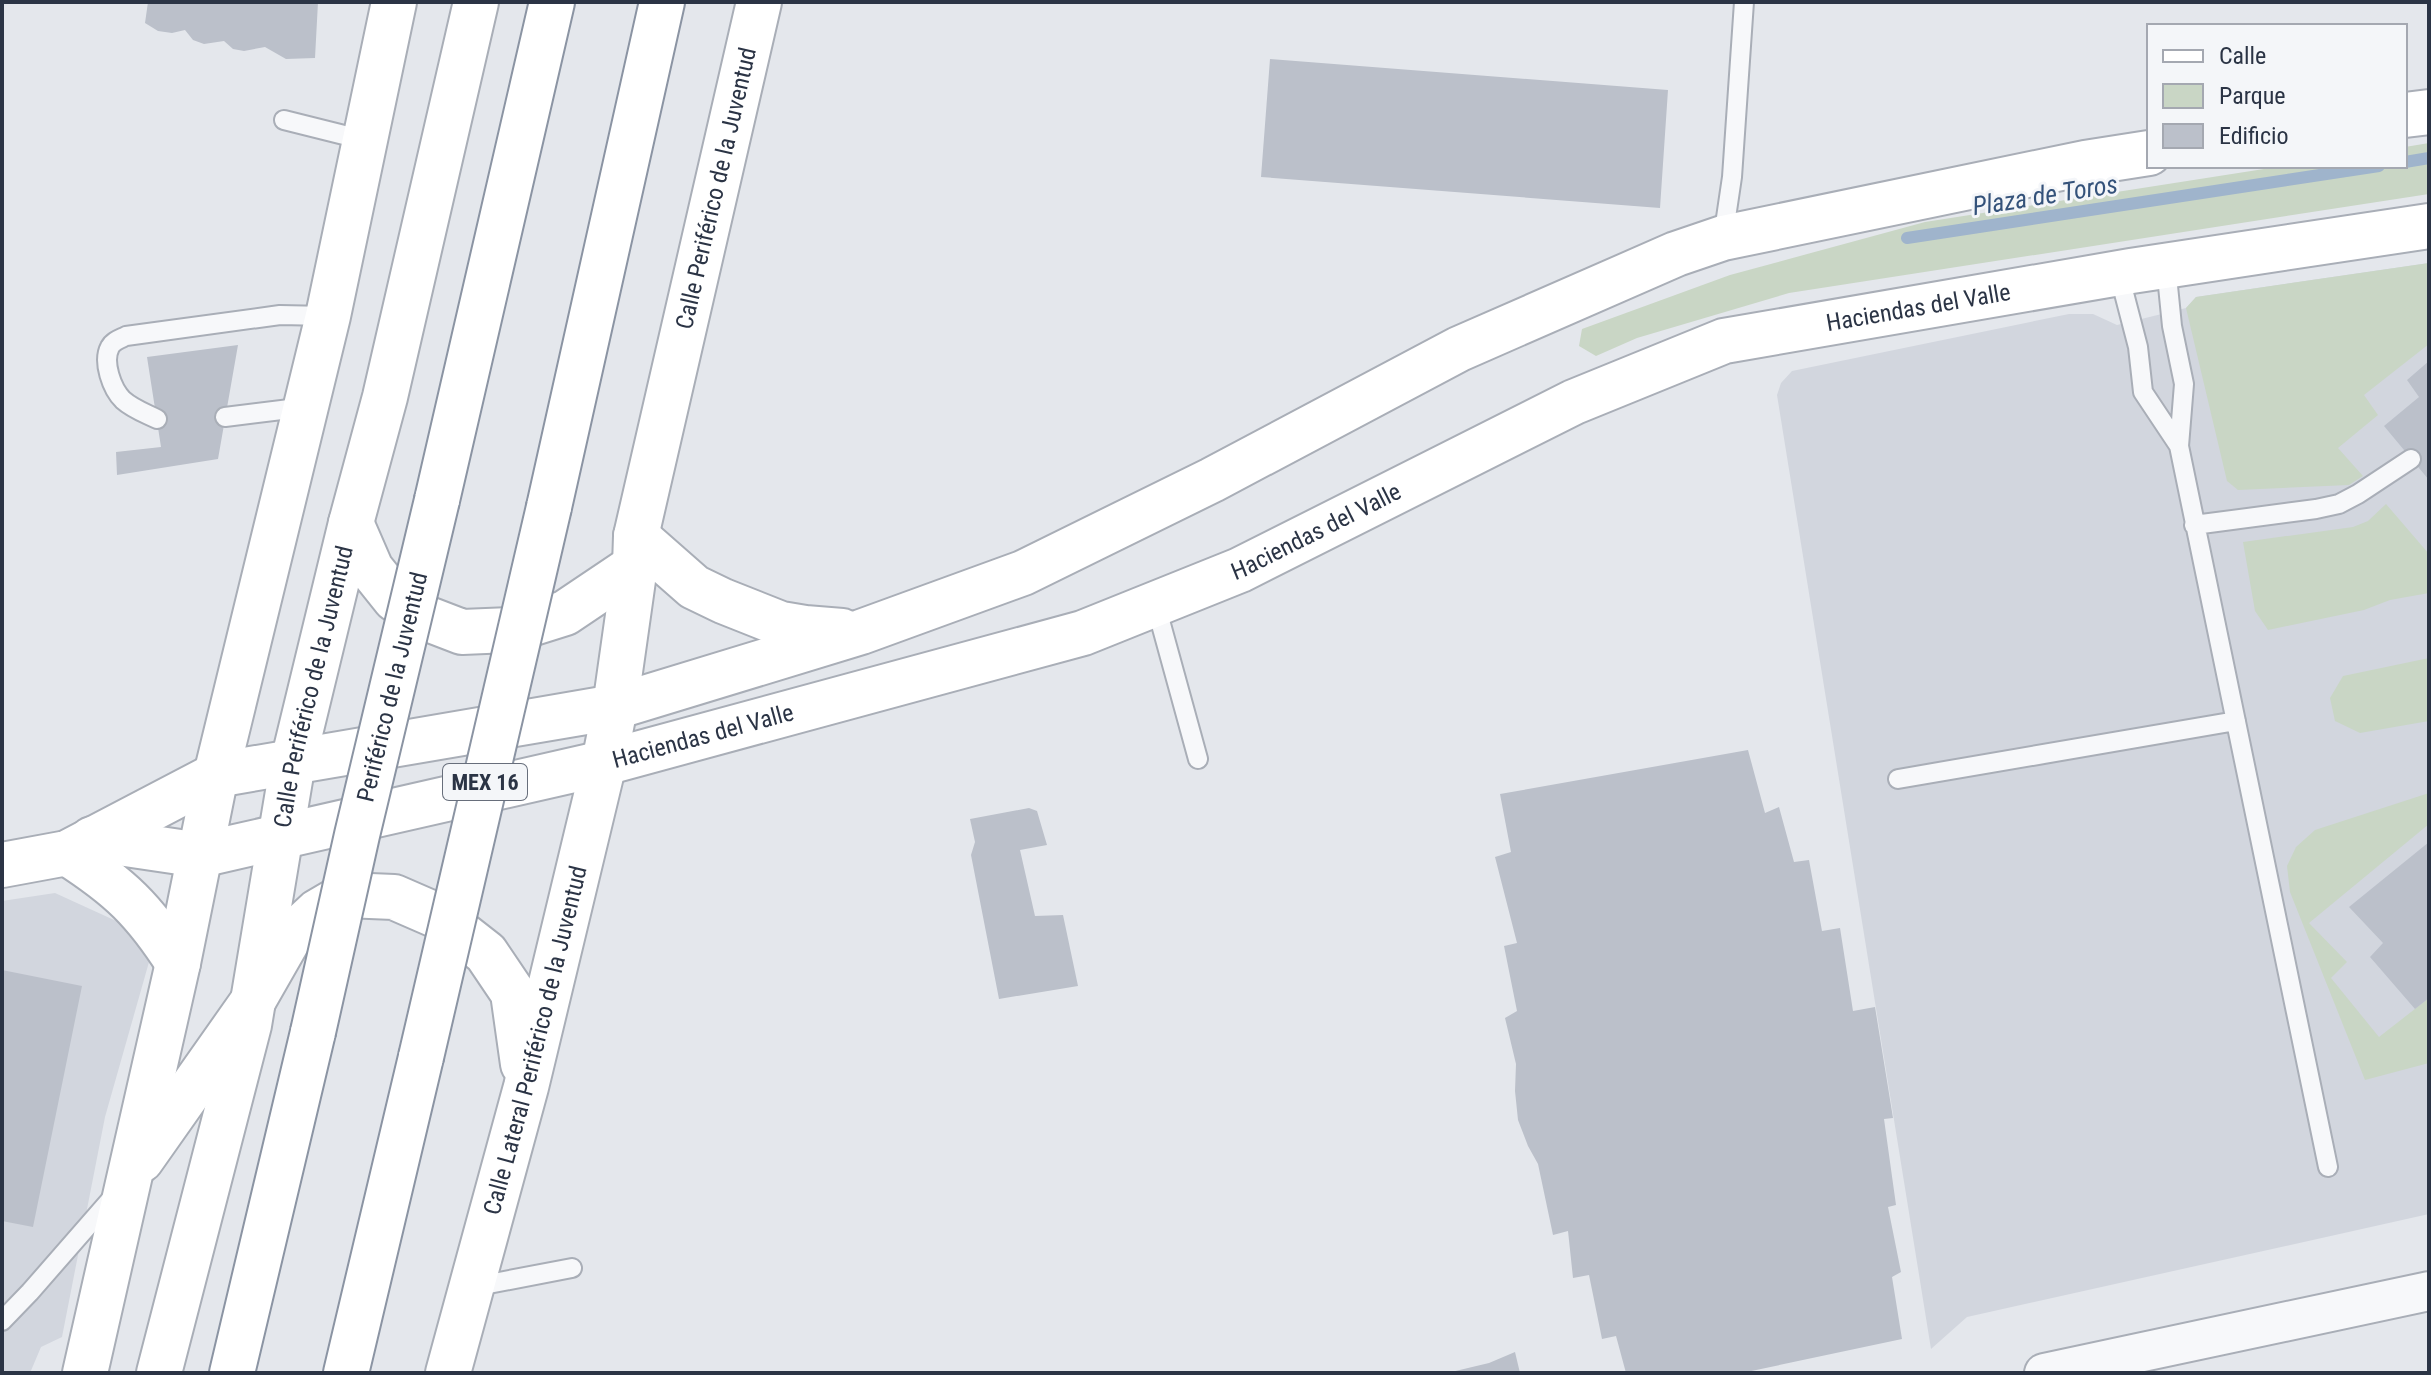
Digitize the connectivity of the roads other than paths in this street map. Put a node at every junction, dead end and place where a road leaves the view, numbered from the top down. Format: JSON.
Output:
{"nodes":[{"id":1,"x":394,"y":2,"type":"edge"},
{"id":2,"x":476,"y":2,"type":"edge"},
{"id":3,"x":552,"y":2,"type":"edge"},
{"id":4,"x":662,"y":2,"type":"edge"},
{"id":5,"x":759,"y":2,"type":"edge"},
{"id":6,"x":1744,"y":2,"type":"edge"},
{"id":7,"x":2429,"y":112,"type":"edge"},
{"id":8,"x":2407,"y":115,"type":"edge"},
{"id":9,"x":284,"y":120,"type":"dead end"},
{"id":10,"x":364,"y":140,"type":"junction"},
{"id":11,"x":2147,"y":153,"type":"edge"},
{"id":12,"x":2429,"y":226,"type":"edge"},
{"id":13,"x":1723,"y":238,"type":"junction"},
{"id":14,"x":2166,"y":266,"type":"junction"},
{"id":15,"x":2119,"y":274,"type":"junction"},
{"id":16,"x":328,"y":316,"type":"junction"},
{"id":17,"x":306,"y":407,"type":"junction"},
{"id":18,"x":225,"y":417,"type":"dead end"},
{"id":19,"x":157,"y":419,"type":"dead end"},
{"id":20,"x":2179,"y":446,"type":"junction"},
{"id":21,"x":2411,"y":459,"type":"dead end"},
{"id":22,"x":351,"y":523,"type":"junction"},
{"id":23,"x":2194,"y":525,"type":"junction"},
{"id":24,"x":636,"y":551,"type":"junction"},
{"id":25,"x":1156,"y":606,"type":"junction"},
{"id":26,"x":861,"y":632,"type":"junction"},
{"id":27,"x":783,"y":657,"type":"junction"},
{"id":28,"x":615,"y":707,"type":"junction"},
{"id":29,"x":800,"y":709,"type":"junction"},
{"id":30,"x":2236,"y":721,"type":"junction"},
{"id":31,"x":1198,"y":759,"type":"dead end"},
{"id":32,"x":293,"y":762,"type":"junction"},
{"id":33,"x":604,"y":763,"type":"junction"},
{"id":34,"x":216,"y":775,"type":"junction"},
{"id":35,"x":1898,"y":779,"type":"dead end"},
{"id":36,"x":281,"y":836,"type":"junction"},
{"id":37,"x":80,"y":846,"type":"junction"},
{"id":38,"x":200,"y":855,"type":"junction"},
{"id":39,"x":2,"y":865,"type":"edge"},
{"id":40,"x":178,"y":963,"type":"junction"},
{"id":41,"x":253,"y":1001,"type":"junction"},
{"id":42,"x":526,"y":1087,"type":"junction"},
{"id":43,"x":2328,"y":1167,"type":"dead end"},
{"id":44,"x":128,"y":1179,"type":"junction"},
{"id":45,"x":572,"y":1268,"type":"dead end"},
{"id":46,"x":471,"y":1288,"type":"junction"},
{"id":47,"x":2429,"y":1291,"type":"edge"},
{"id":48,"x":2,"y":1321,"type":"edge"},
{"id":49,"x":2052,"y":1372,"type":"edge"},
{"id":50,"x":85,"y":1373,"type":"edge"},
{"id":51,"x":159,"y":1373,"type":"edge"},
{"id":52,"x":232,"y":1373,"type":"edge"},
{"id":53,"x":346,"y":1373,"type":"edge"},
{"id":54,"x":448,"y":1373,"type":"edge"}],
"edges":[{"from":1,"to":10,"type":"main road"},
{"from":2,"to":22,"type":"main road","name":"Calle Periférico de la Juventud"},
{"from":3,"to":52,"type":"main road","name":"Periférico de la Juventud","bridge":true},
{"from":4,"to":53,"type":"main road","number":"MEX 16","bridge":true},
{"from":5,"to":24,"type":"main road","name":"Calle Periférico de la Juventud"},
{"from":6,"to":13,"type":"lane"},
{"from":7,"to":8,"type":"main road"},
{"from":9,"to":10,"type":"lane"},
{"from":10,"to":16,"type":"main road"},
{"from":11,"to":13,"type":"main road"},
{"from":12,"to":14,"type":"main road","name":"Haciendas del Valle"},
{"from":13,"to":26,"type":"main road"},
{"from":14,"to":15,"type":"main road","name":"Haciendas del Valle"},
{"from":14,"to":20,"type":"lane"},
{"from":15,"to":20,"type":"lane"},
{"from":15,"to":25,"type":"main road","name":"Haciendas del Valle"},
{"from":16,"to":17,"type":"main road"},
{"from":16,"to":19,"type":"lane"},
{"from":17,"to":18,"type":"lane"},
{"from":17,"to":34,"type":"main road"},
{"from":20,"to":23,"type":"lane"},
{"from":21,"to":23,"type":"lane"},
{"from":22,"to":24,"type":"main road"},
{"from":22,"to":32,"type":"main road","name":"Calle Periférico de la Juventud"},
{"from":23,"to":30,"type":"lane"},
{"from":24,"to":26,"type":"main road"},
{"from":24,"to":28,"type":"main road","name":"Calle Periférico de la Juventud"},
{"from":25,"to":29,"type":"main road","name":"Haciendas del Valle"},
{"from":25,"to":31,"type":"lane"},
{"from":26,"to":27,"type":"main road"},
{"from":27,"to":28,"type":"main road"},
{"from":27,"to":29,"type":"main road"},
{"from":28,"to":32,"type":"main road"},
{"from":28,"to":33,"type":"main road","name":"Calle Lateral Periférico de la Juventud"},
{"from":29,"to":33,"type":"main road","name":"Haciendas del Valle"},
{"from":30,"to":35,"type":"lane"},
{"from":30,"to":43,"type":"lane"},
{"from":32,"to":34,"type":"main road"},
{"from":32,"to":36,"type":"main road","name":"Calle Periférico de la Juventud"},
{"from":33,"to":36,"type":"main road","name":"Haciendas del Valle"},
{"from":33,"to":42,"type":"main road","name":"Calle Lateral Periférico de la Juventud"},
{"from":34,"to":37,"type":"main road"},
{"from":34,"to":38,"type":"main road"},
{"from":36,"to":38,"type":"main road","name":"Haciendas del Valle"},
{"from":36,"to":41,"type":"main road","name":"Calle Periférico de la Juventud"},
{"from":37,"to":38,"type":"main road"},
{"from":37,"to":39,"type":"main road"},
{"from":37,"to":40,"type":"main road"},
{"from":38,"to":40,"type":"main road"},
{"from":40,"to":44,"type":"main road"},
{"from":41,"to":42,"type":"main road"},
{"from":41,"to":44,"type":"main road"},
{"from":41,"to":51,"type":"main road","name":"Calle Periférico de la Juventud"},
{"from":42,"to":46,"type":"main road","name":"Calle Lateral Periférico de la Juventud"},
{"from":44,"to":48,"type":"lane"},
{"from":44,"to":50,"type":"main road"},
{"from":45,"to":46,"type":"lane"},
{"from":46,"to":54,"type":"main road","name":"Calle Lateral Periférico de la Juventud"},
{"from":47,"to":49,"type":"street"}]}
